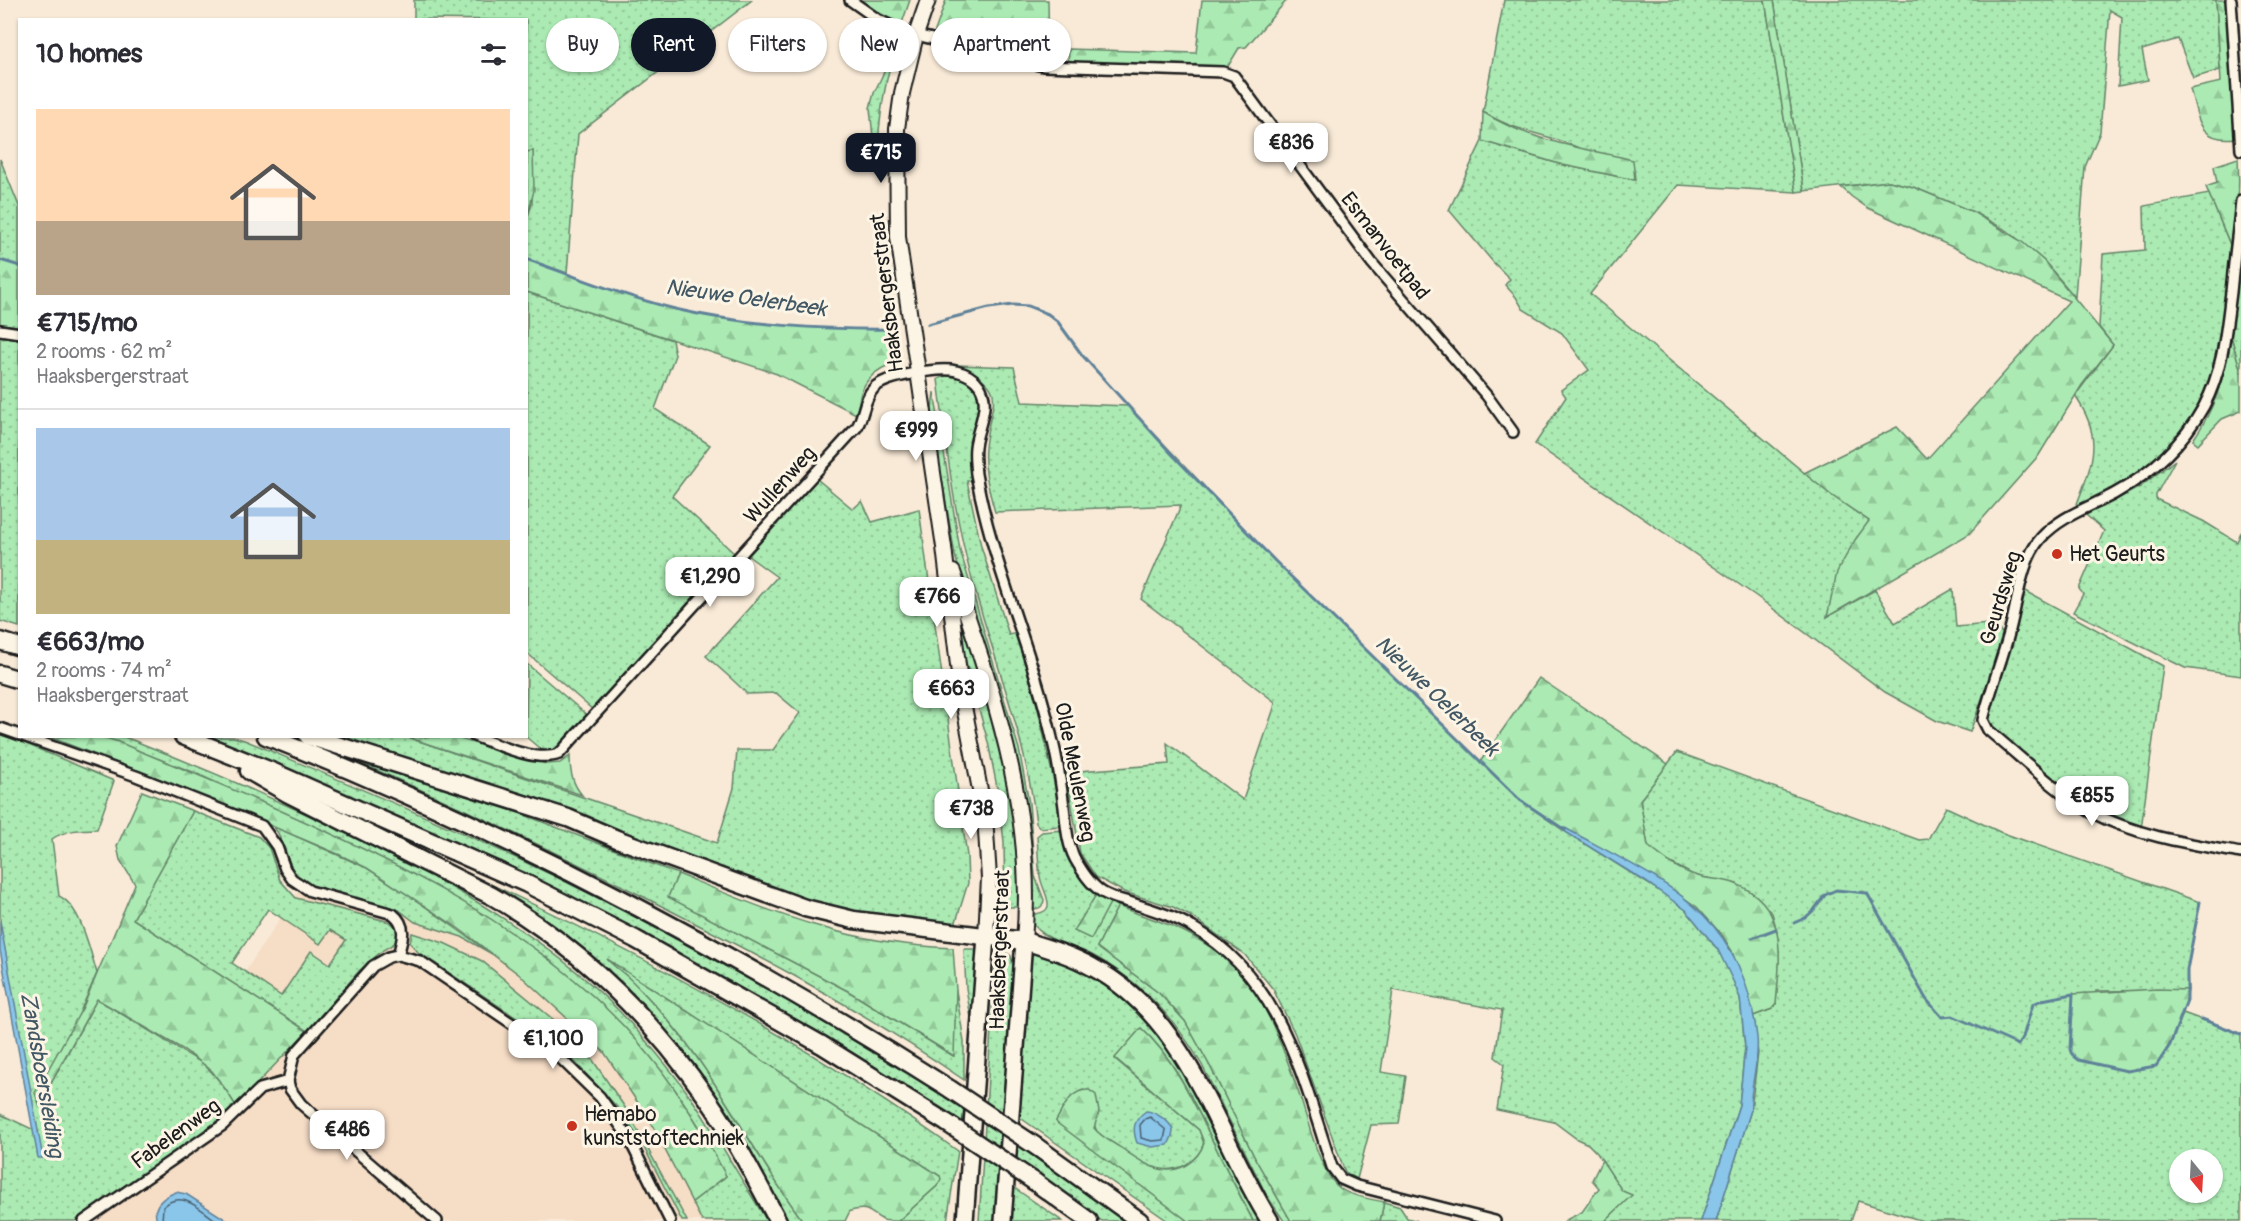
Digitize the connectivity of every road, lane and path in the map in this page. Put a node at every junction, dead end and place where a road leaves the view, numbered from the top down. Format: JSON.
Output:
{"nodes":[{"id":1,"x":850,"y":0,"type":"edge"},
{"id":2,"x":928,"y":0,"type":"edge"},
{"id":3,"x":2232,"y":0,"type":"edge"},
{"id":4,"x":878,"y":18,"type":"edge"},
{"id":5,"x":919,"y":26,"type":"edge"},
{"id":6,"x":919,"y":35,"type":"edge"},
{"id":7,"x":907,"y":72,"type":"edge"},
{"id":8,"x":2241,"y":150,"type":"edge"},
{"id":9,"x":2241,"y":201,"type":"edge"},
{"id":10,"x":0,"y":330,"type":"edge"},
{"id":11,"x":18,"y":333,"type":"edge"},
{"id":12,"x":918,"y":373,"type":"junction"},
{"id":13,"x":1513,"y":432,"type":"dead end"},
{"id":14,"x":944,"y":547,"type":"junction"},
{"id":15,"x":0,"y":641,"type":"edge"},
{"id":16,"x":18,"y":646,"type":"edge"},
{"id":17,"x":0,"y":674,"type":"edge"},
{"id":18,"x":18,"y":679,"type":"edge"},
{"id":19,"x":0,"y":728,"type":"edge"},
{"id":20,"x":18,"y":735,"type":"edge"},
{"id":21,"x":27,"y":738,"type":"edge"},
{"id":22,"x":271,"y":738,"type":"edge"},
{"id":23,"x":314,"y":738,"type":"edge"},
{"id":24,"x":480,"y":738,"type":"edge"},
{"id":25,"x":189,"y":739,"type":"edge"},
{"id":26,"x":2241,"y":853,"type":"edge"},
{"id":27,"x":986,"y":936,"type":"junction"},
{"id":28,"x":1024,"y":941,"type":"junction"},
{"id":29,"x":398,"y":955,"type":"junction"},
{"id":30,"x":288,"y":1081,"type":"junction"},
{"id":31,"x":84,"y":1221,"type":"edge"},
{"id":32,"x":437,"y":1221,"type":"edge"},
{"id":33,"x":670,"y":1221,"type":"edge"},
{"id":34,"x":778,"y":1221,"type":"edge"},
{"id":35,"x":965,"y":1221,"type":"edge"},
{"id":36,"x":1003,"y":1221,"type":"edge"},
{"id":37,"x":1089,"y":1221,"type":"edge"},
{"id":38,"x":1140,"y":1221,"type":"edge"},
{"id":39,"x":1270,"y":1221,"type":"edge"},
{"id":40,"x":1495,"y":1221,"type":"edge"}],
"edges":[{"from":1,"to":4,"type":"street"},
{"from":2,"to":5,"type":"main road","name":"Haaksbergerstraat"},
{"from":3,"to":8,"type":"street"},
{"from":6,"to":13,"type":"street","name":"Esmanvoetpad"},
{"from":7,"to":12,"type":"main road","name":"Haaksbergerstraat"},
{"from":9,"to":26,"type":"street","name":"Geurdsweg"},
{"from":10,"to":11,"type":"street"},
{"from":12,"to":14,"type":"main road","name":"Haaksbergerstraat"},
{"from":12,"to":24,"type":"street","name":"Wullenweg"},
{"from":12,"to":40,"type":"street","name":"Olde Meulenweg"},
{"from":14,"to":27,"type":"main road","name":"Haaksbergerstraat"},
{"from":14,"to":28,"type":"main road","name":"Haaksbergerstraat"},
{"from":15,"to":16,"type":"highway"},
{"from":17,"to":18,"type":"highway"},
{"from":19,"to":20,"type":"street"},
{"from":21,"to":29,"type":"street"},
{"from":22,"to":38,"type":"highway","bridge":true},
{"from":23,"to":27,"type":"highway"},
{"from":25,"to":34,"type":"highway"},
{"from":25,"to":37,"type":"highway","bridge":true},
{"from":27,"to":28,"type":"highway"},
{"from":27,"to":35,"type":"main road","name":"Haaksbergerstraat"},
{"from":28,"to":36,"type":"main road","name":"Haaksbergerstraat"},
{"from":28,"to":39,"type":"highway"},
{"from":29,"to":30,"type":"street"},
{"from":29,"to":33,"type":"street"},
{"from":30,"to":31,"type":"street","name":"Fabelenweg"},
{"from":30,"to":32,"type":"street"}]}
